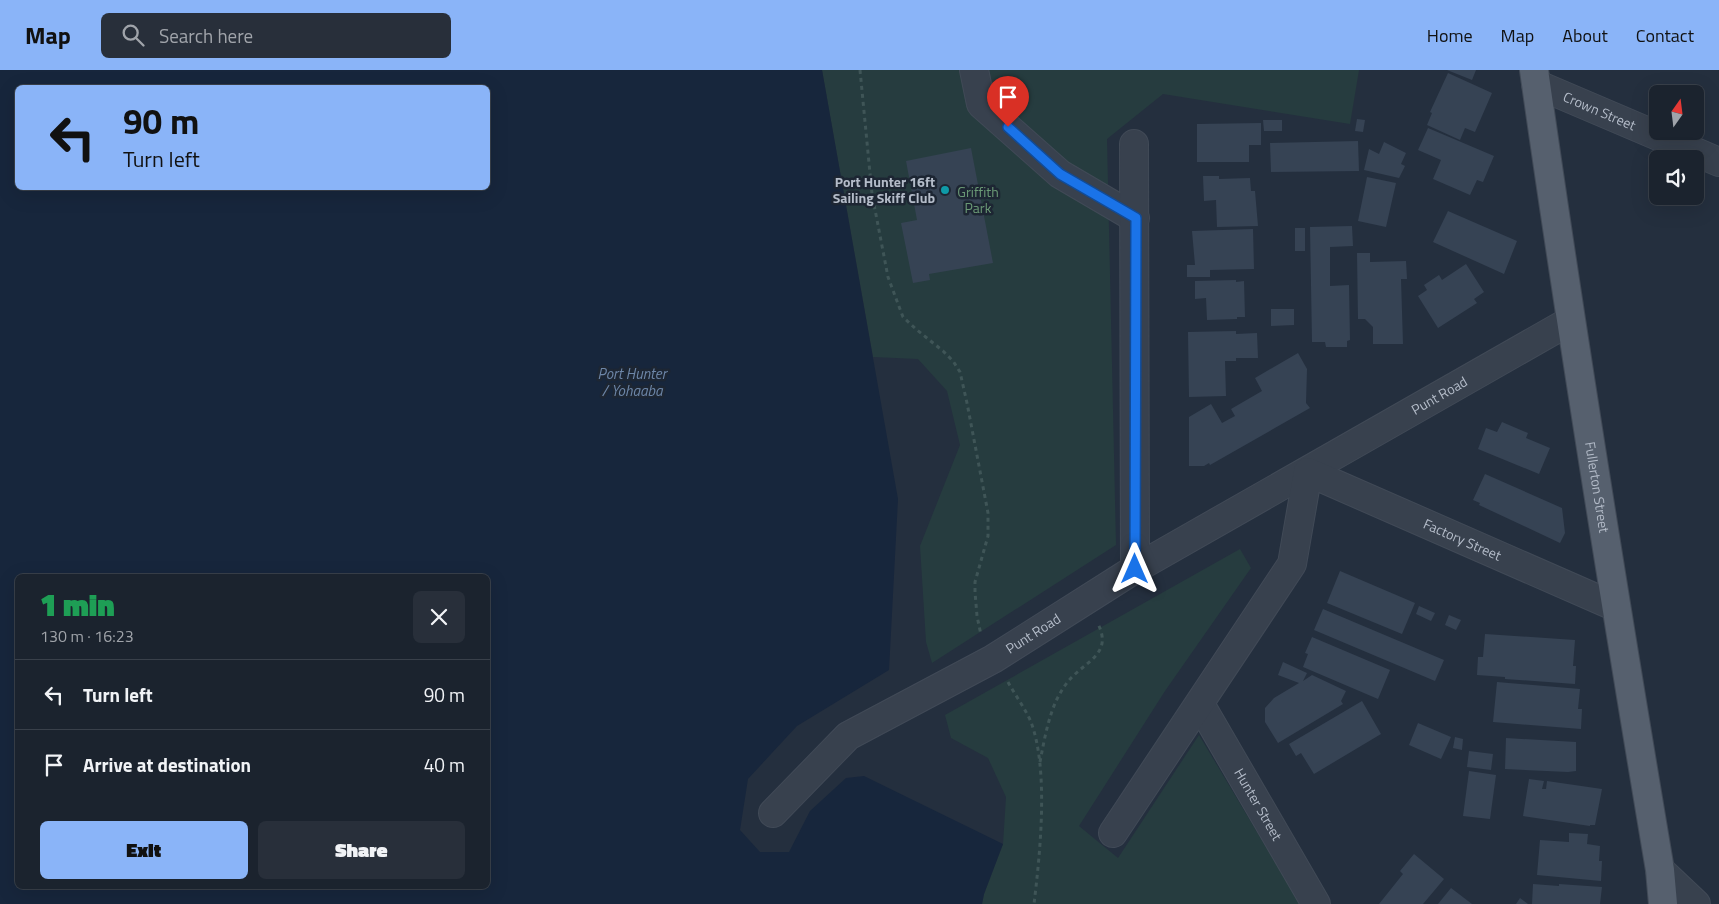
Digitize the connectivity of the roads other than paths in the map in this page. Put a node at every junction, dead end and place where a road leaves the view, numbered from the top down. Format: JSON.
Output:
{"nodes":[{"id":1,"x":974,"y":70,"type":"edge"},
{"id":2,"x":1535,"y":77,"type":"edge"},
{"id":3,"x":1134,"y":144,"type":"dead end"},
{"id":4,"x":1719,"y":161,"type":"edge"},
{"id":5,"x":1136,"y":218,"type":"junction"},
{"id":6,"x":1570,"y":320,"type":"junction"},
{"id":7,"x":1308,"y":472,"type":"junction"},
{"id":8,"x":1135,"y":569,"type":"junction"},
{"id":9,"x":1616,"y":607,"type":"junction"},
{"id":10,"x":1200,"y":704,"type":"junction"},
{"id":11,"x":773,"y":814,"type":"dead end"},
{"id":12,"x":1113,"y":833,"type":"dead end"},
{"id":13,"x":1660,"y":870,"type":"junction"},
{"id":14,"x":1316,"y":904,"type":"edge"},
{"id":15,"x":1663,"y":904,"type":"edge"},
{"id":16,"x":1696,"y":904,"type":"edge"}],
"edges":[{"from":1,"to":5,"type":"street"},
{"from":2,"to":4,"type":"street","name":"Crown Street"},
{"from":2,"to":6,"type":"main road","name":"Fullerton Street"},
{"from":3,"to":5,"type":"street"},
{"from":5,"to":8,"type":"street"},
{"from":6,"to":7,"type":"street","name":"Punt Road"},
{"from":6,"to":9,"type":"main road","name":"Fullerton Street"},
{"from":7,"to":8,"type":"street","name":"Punt Road"},
{"from":7,"to":9,"type":"street","name":"Factory Street"},
{"from":7,"to":10,"type":"street"},
{"from":8,"to":11,"type":"street","name":"Punt Road"},
{"from":9,"to":13,"type":"main road","name":"Fullerton Street"},
{"from":10,"to":12,"type":"street"},
{"from":10,"to":14,"type":"street","name":"Hunter Street"},
{"from":13,"to":15,"type":"main road","name":"Fullerton Street"},
{"from":13,"to":16,"type":"street"}]}
